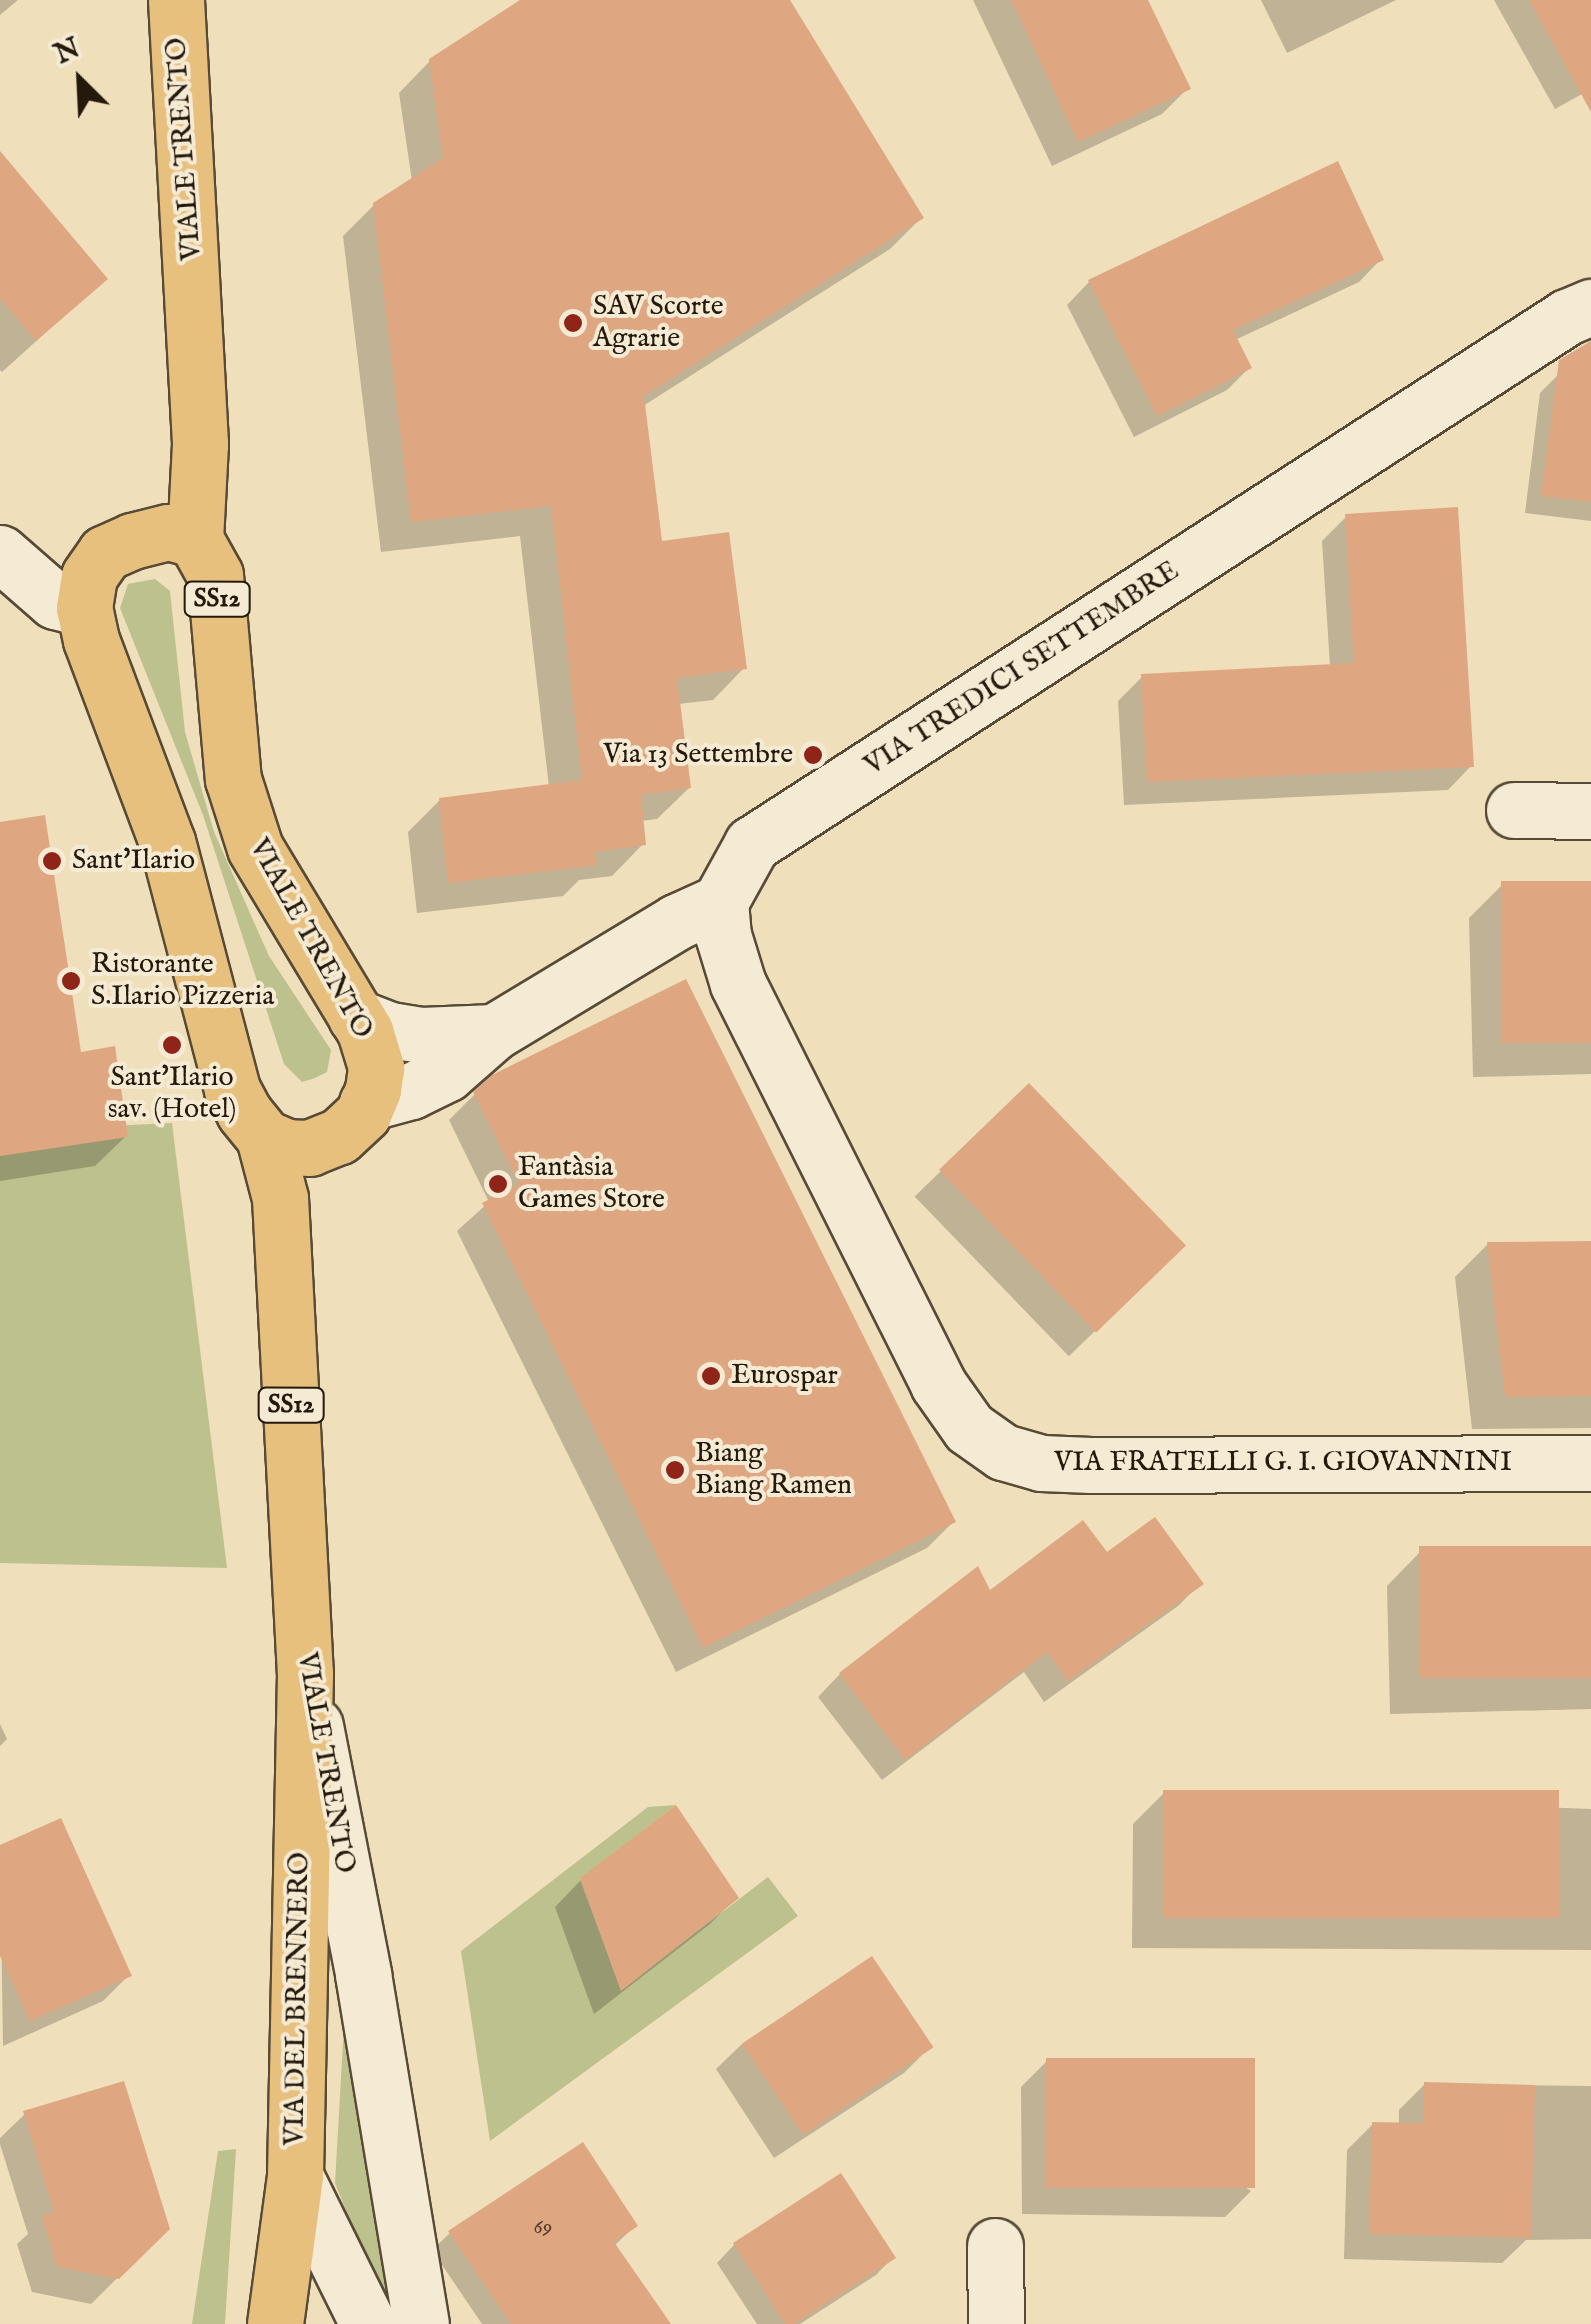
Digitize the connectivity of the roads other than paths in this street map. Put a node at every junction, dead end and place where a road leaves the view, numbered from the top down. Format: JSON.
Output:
{"nodes":[{"id":1,"x":176,"y":0,"type":"edge"},
{"id":2,"x":1579,"y":312,"type":"edge"},
{"id":3,"x":195,"y":539,"type":"junction"},
{"id":4,"x":0,"y":553,"type":"edge"},
{"id":5,"x":84,"y":608,"type":"junction"},
{"id":6,"x":1514,"y":810,"type":"dead end"},
{"id":7,"x":1591,"y":811,"type":"edge"},
{"id":8,"x":720,"y":902,"type":"junction"},
{"id":9,"x":356,"y":1016,"type":"junction"},
{"id":10,"x":494,"y":1032,"type":"junction"},
{"id":11,"x":367,"y":1104,"type":"junction"},
{"id":12,"x":264,"y":1138,"type":"junction"},
{"id":13,"x":1591,"y":1463,"type":"edge"},
{"id":14,"x":305,"y":1674,"type":"junction"},
{"id":15,"x":295,"y":2176,"type":"junction"},
{"id":16,"x":995,"y":2246,"type":"dead end"},
{"id":17,"x":275,"y":2324,"type":"edge"},
{"id":18,"x":368,"y":2324,"type":"edge"},
{"id":19,"x":421,"y":2324,"type":"edge"},
{"id":20,"x":996,"y":2324,"type":"edge"}],
"edges":[{"from":1,"to":3,"type":"main road","name":"VIALE TRENTO","number":"SS12"},
{"from":2,"to":8,"type":"street","name":"VIA TREDICI SETTEMBRE"},
{"from":3,"to":5,"type":"main road","number":"SS12"},
{"from":3,"to":9,"type":"main road","name":"VIALE TRENTO","number":"SS12"},
{"from":4,"to":5,"type":"street"},
{"from":5,"to":12,"type":"main road","name":"VIALE TRENTO","number":"SS12"},
{"from":6,"to":7,"type":"street"},
{"from":8,"to":10,"type":"street"},
{"from":8,"to":13,"type":"street","name":"VIA FRATELLI G. I. GIOVANNINI"},
{"from":9,"to":10,"type":"street"},
{"from":9,"to":11,"type":"main road","name":"VIALE TRENTO","number":"SS12"},
{"from":10,"to":11,"type":"street"},
{"from":11,"to":12,"type":"main road"},
{"from":12,"to":14,"type":"main road","name":"VIALE TRENTO","number":"SS12"},
{"from":14,"to":15,"type":"main road","name":"VIA DEL BRENNERO","number":"SS12"},
{"from":14,"to":19,"type":"street","name":"VIALE TRENTO"},
{"from":15,"to":17,"type":"main road","name":"VIA DEL BRENNERO","number":"SS12"},
{"from":15,"to":18,"type":"street"},
{"from":16,"to":20,"type":"street"}]}
